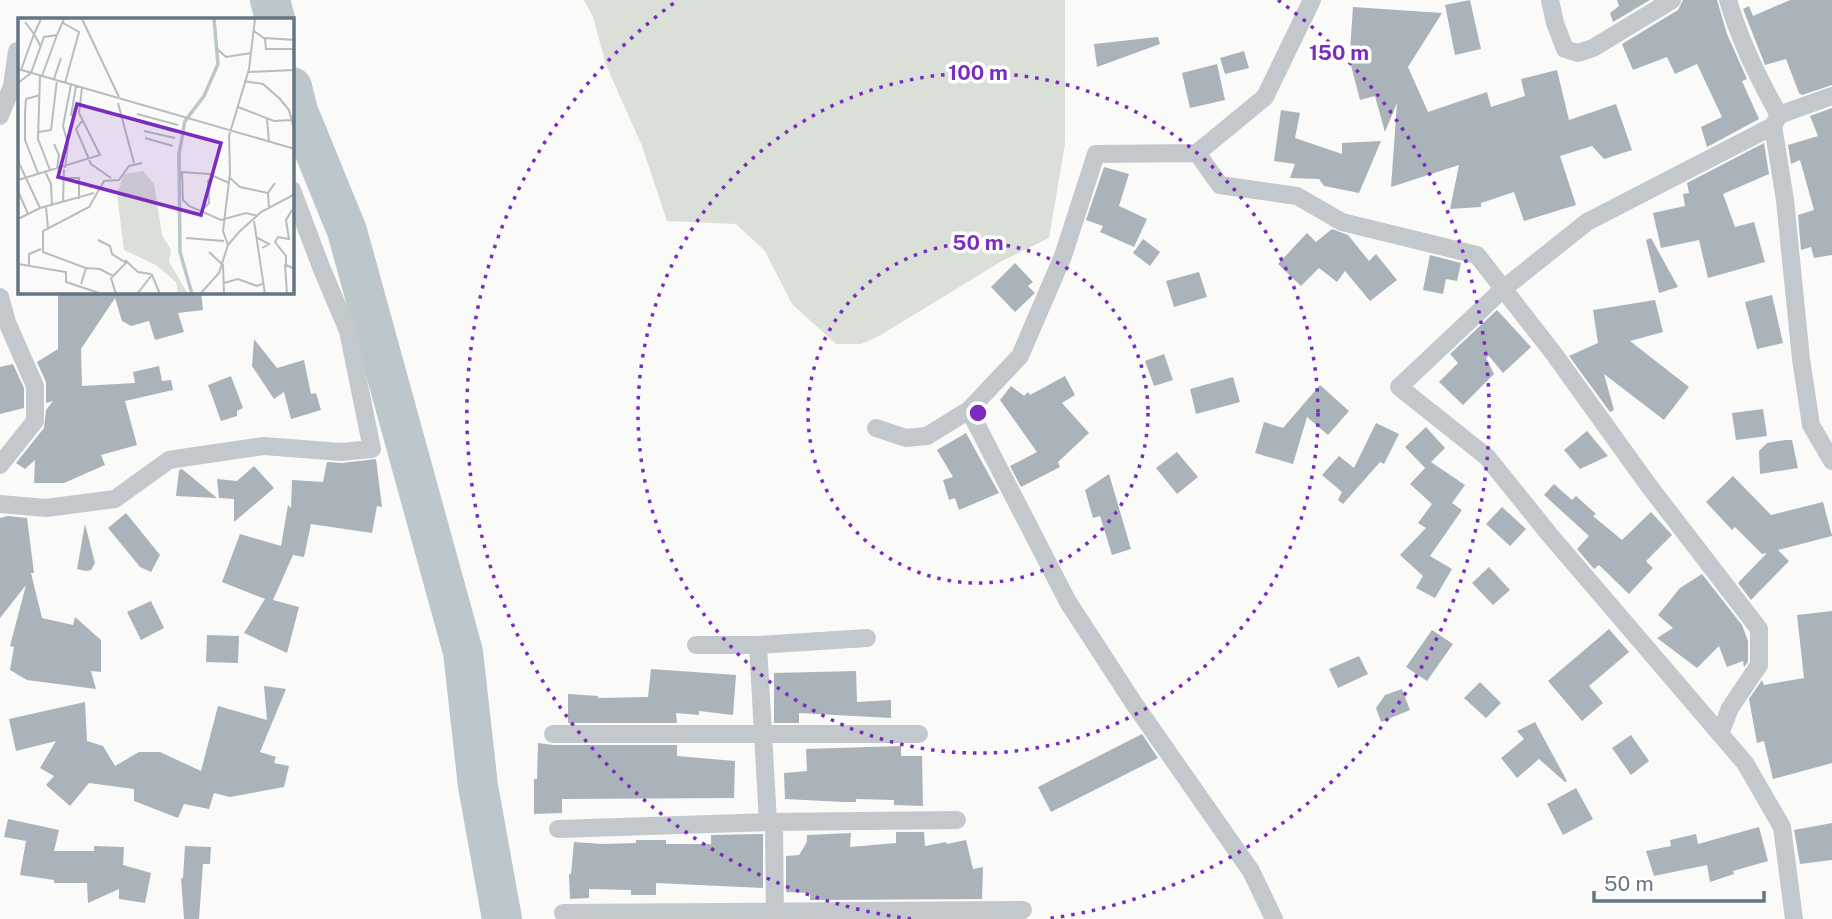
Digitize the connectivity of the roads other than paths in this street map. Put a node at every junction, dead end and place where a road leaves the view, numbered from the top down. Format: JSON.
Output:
{"nodes":[{"id":1,"x":1312,"y":0,"type":"edge"},
{"id":2,"x":1550,"y":0,"type":"edge"},
{"id":3,"x":1672,"y":0,"type":"edge"},
{"id":4,"x":1728,"y":0,"type":"edge"},
{"id":5,"x":12,"y":51,"type":"edge"},
{"id":6,"x":1832,"y":96,"type":"edge"},
{"id":7,"x":0,"y":116,"type":"edge"},
{"id":8,"x":1776,"y":121,"type":"junction"},
{"id":9,"x":1197,"y":153,"type":"junction"},
{"id":10,"x":294,"y":195,"type":"edge"},
{"id":11,"x":1503,"y":289,"type":"junction"},
{"id":12,"x":0,"y":297,"type":"edge"},
{"id":13,"x":969,"y":410,"type":"junction"},
{"id":14,"x":876,"y":428,"type":"dead end"},
{"id":15,"x":1832,"y":461,"type":"edge"},
{"id":16,"x":0,"y":465,"type":"edge"},
{"id":17,"x":0,"y":504,"type":"edge"},
{"id":18,"x":867,"y":638,"type":"dead end"},
{"id":19,"x":695,"y":645,"type":"dead end"},
{"id":20,"x":758,"y":645,"type":"junction"},
{"id":21,"x":553,"y":734,"type":"dead end"},
{"id":22,"x":762,"y":734,"type":"junction"},
{"id":23,"x":919,"y":734,"type":"dead end"},
{"id":24,"x":1720,"y":734,"type":"junction"},
{"id":25,"x":957,"y":820,"type":"dead end"},
{"id":26,"x":771,"y":822,"type":"junction"},
{"id":27,"x":558,"y":828,"type":"dead end"},
{"id":28,"x":1023,"y":910,"type":"dead end"},
{"id":29,"x":563,"y":913,"type":"dead end"},
{"id":30,"x":775,"y":915,"type":"edge"},
{"id":31,"x":1274,"y":919,"type":"edge"},
{"id":32,"x":1794,"y":919,"type":"edge"}],
"edges":[{"from":1,"to":9,"type":"street"},
{"from":2,"to":3,"type":"street"},
{"from":4,"to":8,"type":"street"},
{"from":5,"to":7,"type":"street"},
{"from":6,"to":8,"type":"street"},
{"from":8,"to":11,"type":"street"},
{"from":8,"to":15,"type":"street"},
{"from":9,"to":11,"type":"street"},
{"from":9,"to":13,"type":"street"},
{"from":10,"to":17,"type":"street"},
{"from":11,"to":24,"type":"street"},
{"from":11,"to":24,"type":"street"},
{"from":12,"to":16,"type":"street"},
{"from":13,"to":14,"type":"street"},
{"from":13,"to":31,"type":"street"},
{"from":18,"to":20,"type":"street"},
{"from":19,"to":20,"type":"street"},
{"from":20,"to":22,"type":"street"},
{"from":21,"to":22,"type":"street"},
{"from":22,"to":23,"type":"street"},
{"from":22,"to":26,"type":"street"},
{"from":24,"to":32,"type":"street"},
{"from":25,"to":26,"type":"street"},
{"from":26,"to":27,"type":"street"},
{"from":26,"to":30,"type":"street"},
{"from":28,"to":30,"type":"street"},
{"from":29,"to":30,"type":"street"}]}
